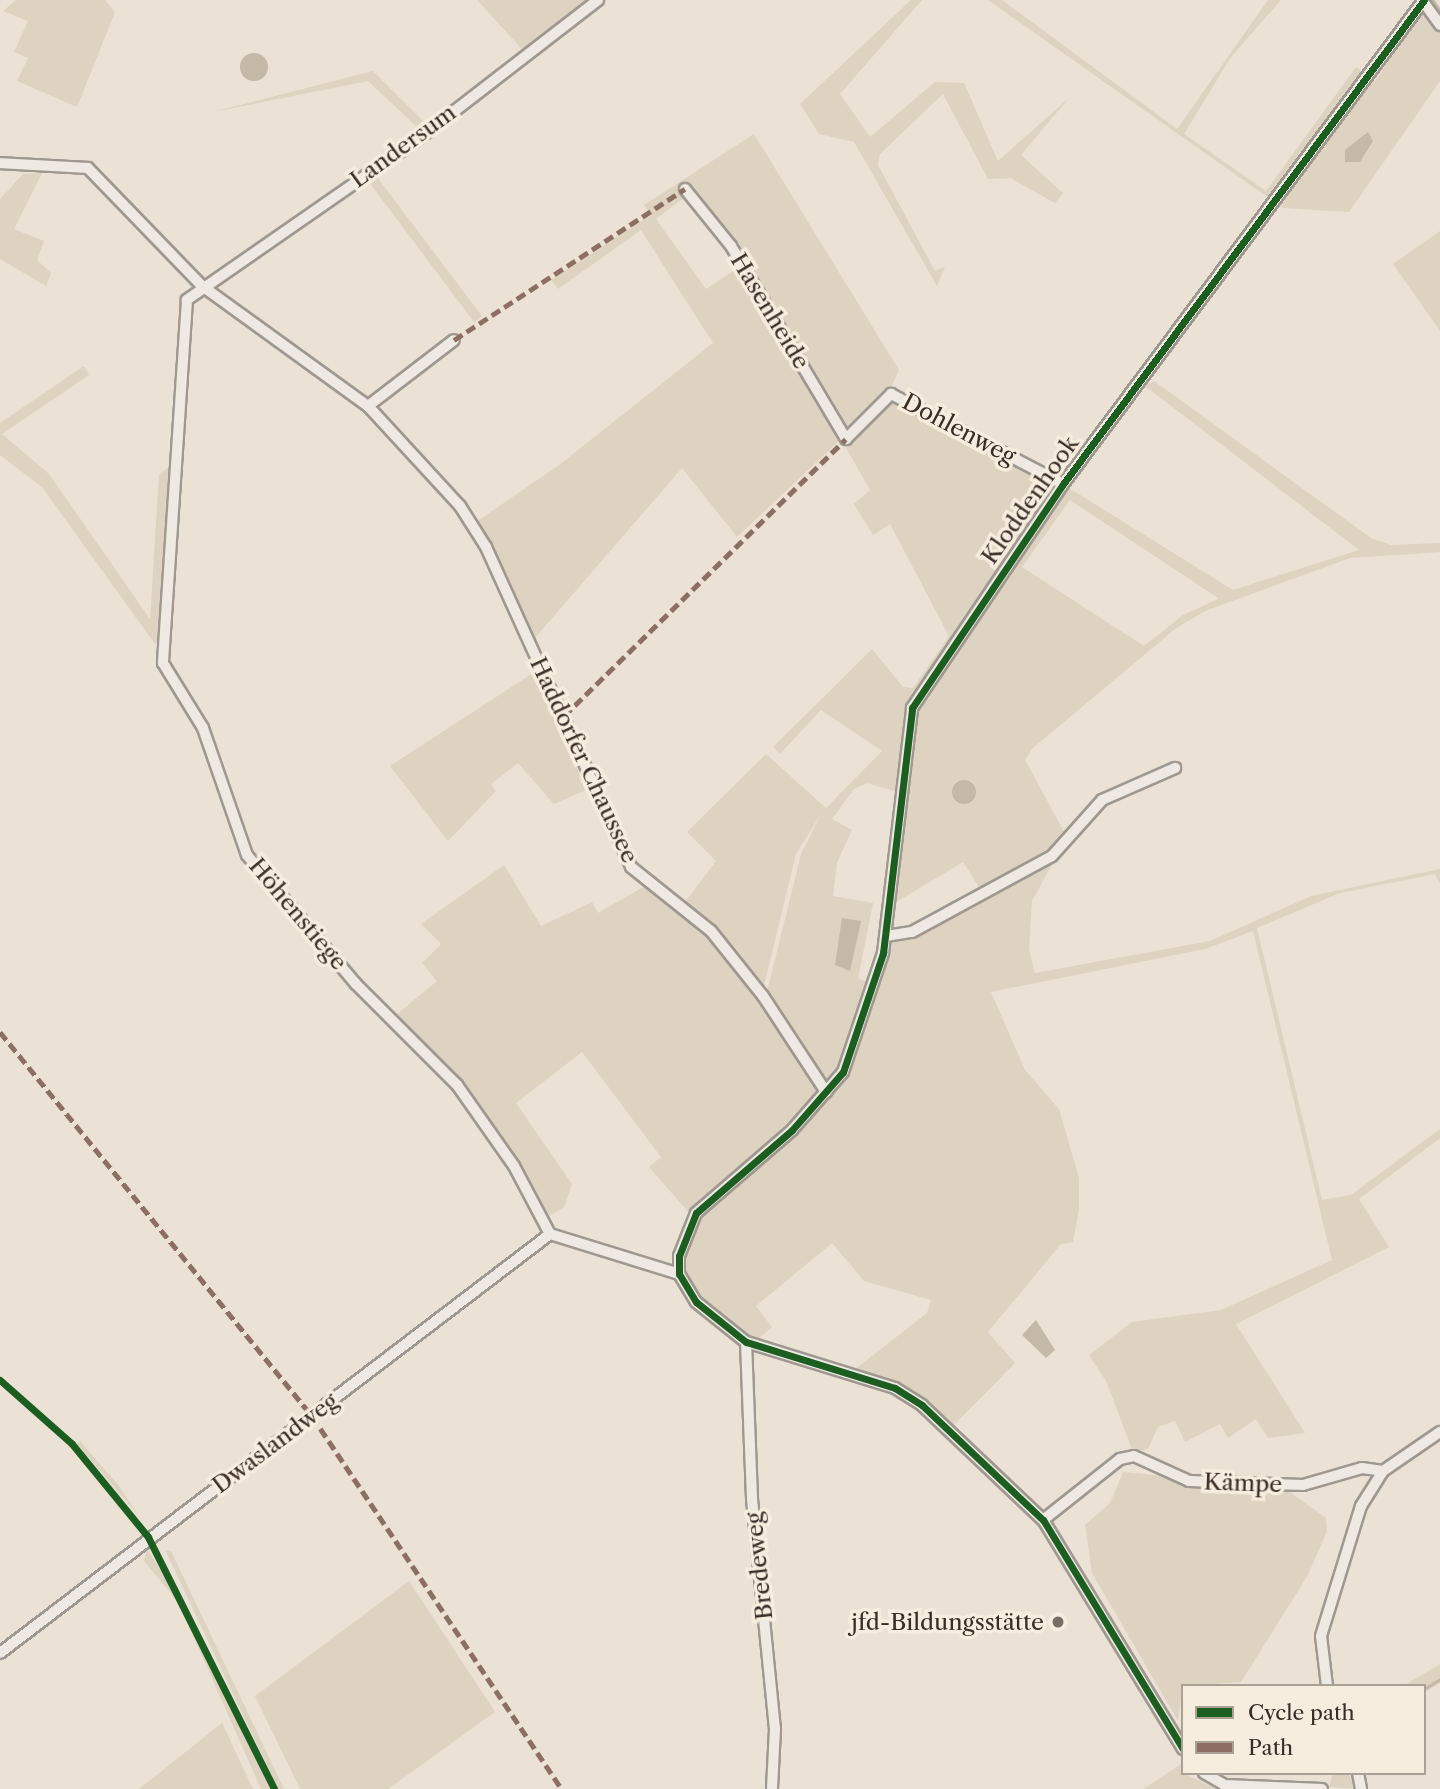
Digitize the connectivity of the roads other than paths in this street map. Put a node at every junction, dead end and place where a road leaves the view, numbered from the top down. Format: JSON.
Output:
{"nodes":[{"id":1,"x":598,"y":0,"type":"edge"},
{"id":2,"x":1423,"y":0,"type":"edge"},
{"id":3,"x":1440,"y":25,"type":"edge"},
{"id":4,"x":0,"y":163,"type":"edge"},
{"id":5,"x":685,"y":189,"type":"dead end"},
{"id":6,"x":202,"y":286,"type":"junction"},
{"id":7,"x":454,"y":340,"type":"dead end"},
{"id":8,"x":891,"y":394,"type":"joint"},
{"id":9,"x":368,"y":406,"type":"junction"},
{"id":10,"x":1063,"y":484,"type":"junction"},
{"id":11,"x":1175,"y":768,"type":"dead end"},
{"id":12,"x":886,"y":936,"type":"junction"},
{"id":13,"x":826,"y":1093,"type":"junction"},
{"id":14,"x":550,"y":1234,"type":"junction"},
{"id":15,"x":679,"y":1274,"type":"junction"},
{"id":16,"x":746,"y":1342,"type":"junction"},
{"id":17,"x":1440,"y":1432,"type":"edge"},
{"id":18,"x":1383,"y":1471,"type":"junction"},
{"id":19,"x":1043,"y":1520,"type":"junction"},
{"id":20,"x":0,"y":1653,"type":"edge"},
{"id":21,"x":1327,"y":1684,"type":"edge"},
{"id":22,"x":1181,"y":1746,"type":"edge"},
{"id":23,"x":1208,"y":1775,"type":"edge"},
{"id":24,"x":772,"y":1789,"type":"edge"},
{"id":25,"x":1322,"y":1789,"type":"edge"}],
"edges":[{"from":1,"to":6,"type":"street","name":"Landersum"},
{"from":2,"to":3,"type":"street"},
{"from":2,"to":10,"type":"street","name":"Kloddenhook"},
{"from":4,"to":6,"type":"street"},
{"from":5,"to":8,"type":"street","name":"Hasenheide"},
{"from":6,"to":9,"type":"street"},
{"from":6,"to":14,"type":"street","name":"Höhenstiege"},
{"from":7,"to":9,"type":"street"},
{"from":8,"to":10,"type":"street","name":"Dohlenweg"},
{"from":9,"to":13,"type":"street","name":"Haddorfer Chaussee"},
{"from":10,"to":12,"type":"street","name":"Kloddenhook"},
{"from":11,"to":12,"type":"street"},
{"from":12,"to":13,"type":"street","name":"Kloddenhook"},
{"from":13,"to":15,"type":"street","name":"Kloddenhook"},
{"from":14,"to":15,"type":"street"},
{"from":14,"to":20,"type":"street","name":"Dwaslandweg"},
{"from":15,"to":16,"type":"street"},
{"from":16,"to":19,"type":"street"},
{"from":16,"to":24,"type":"street","name":"Bredeweg"},
{"from":17,"to":18,"type":"street"},
{"from":18,"to":19,"type":"street","name":"Kämpe"},
{"from":18,"to":21,"type":"street"},
{"from":19,"to":22,"type":"street"},
{"from":23,"to":25,"type":"street"}]}
